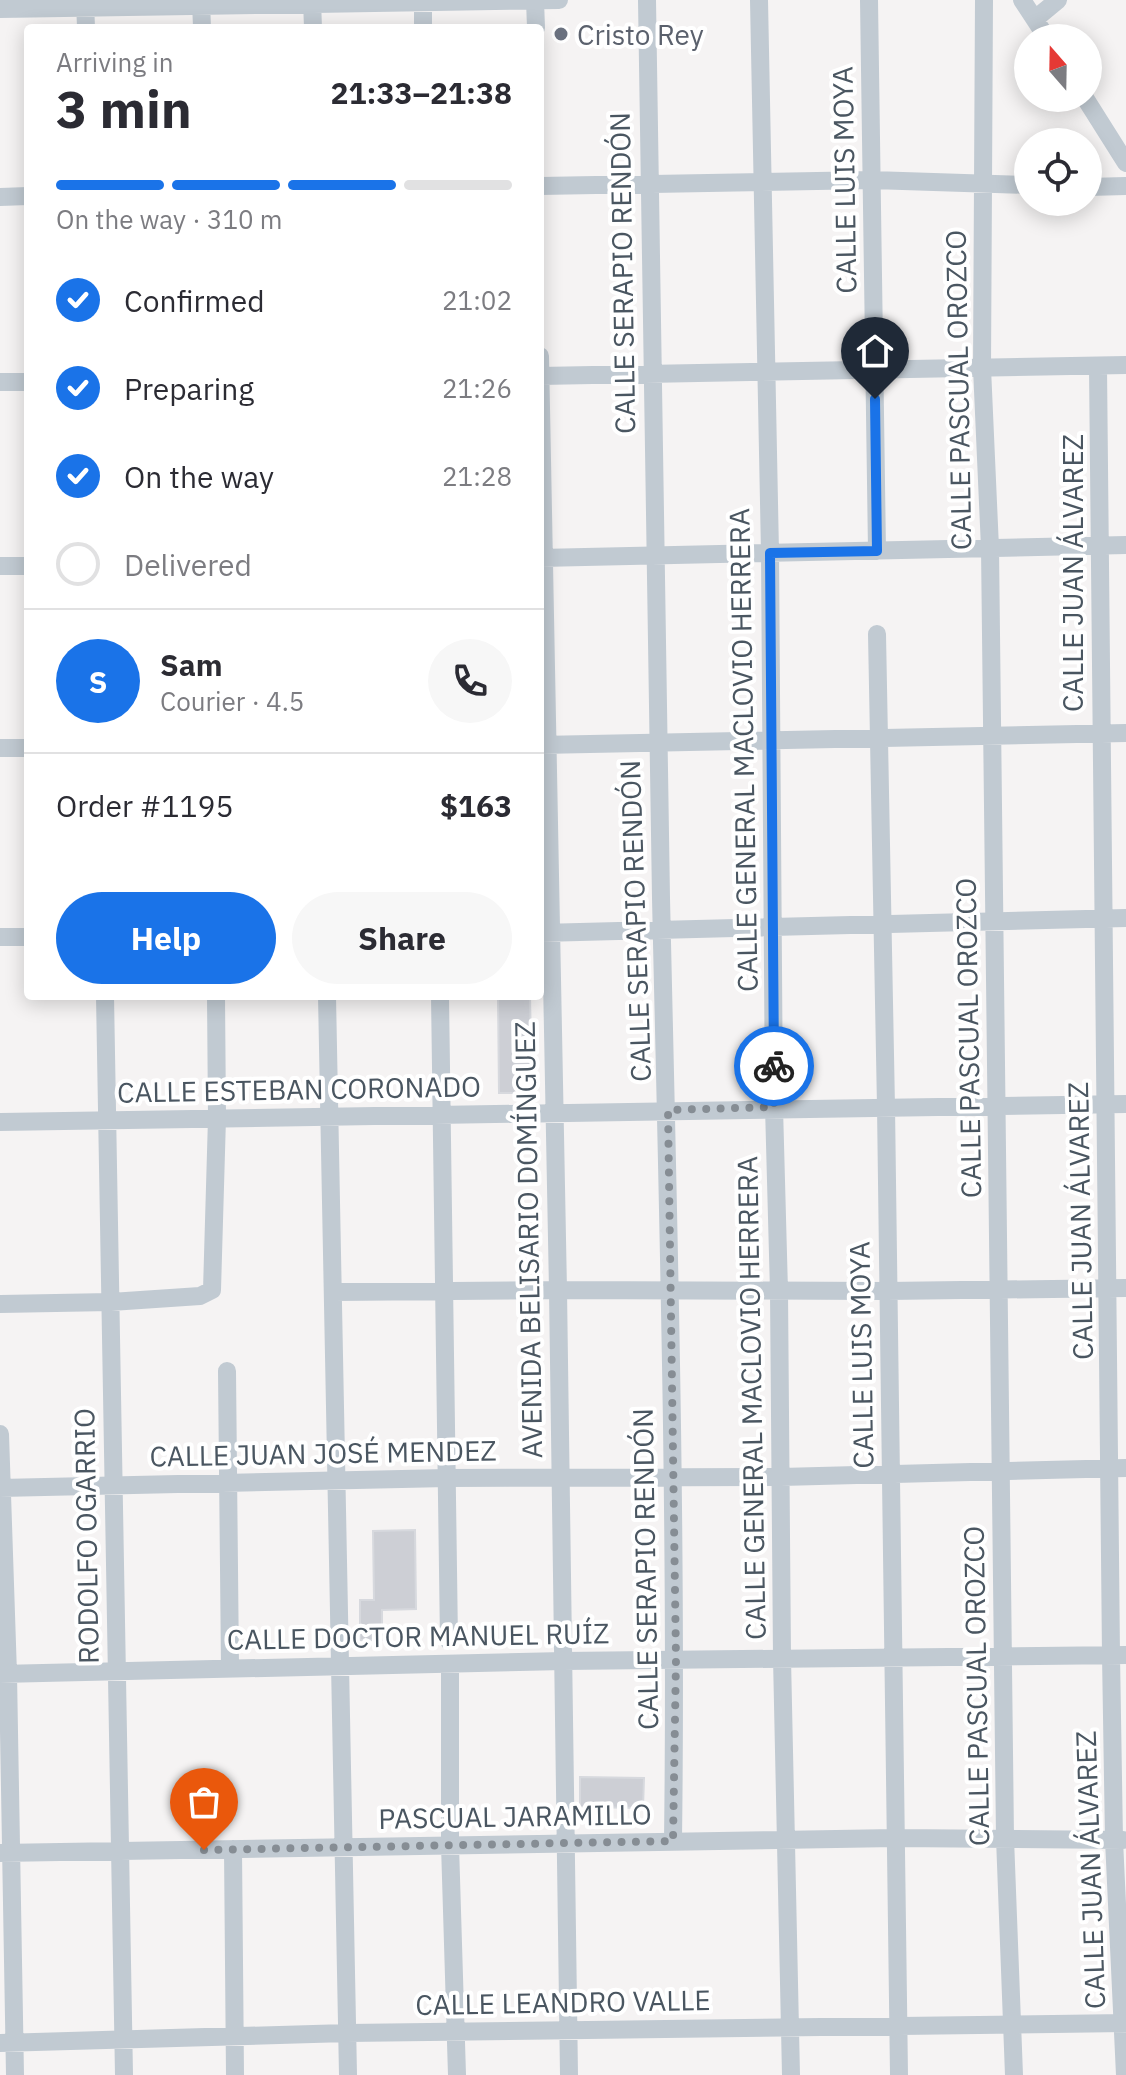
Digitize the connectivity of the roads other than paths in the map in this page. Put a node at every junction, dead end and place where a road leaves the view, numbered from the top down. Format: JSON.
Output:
{"nodes":[{"id":1,"x":423,"y":0,"type":"edge"},
{"id":2,"x":535,"y":0,"type":"edge"},
{"id":3,"x":559,"y":0,"type":"edge"},
{"id":4,"x":647,"y":0,"type":"edge"},
{"id":5,"x":759,"y":0,"type":"edge"},
{"id":6,"x":869,"y":0,"type":"edge"},
{"id":7,"x":984,"y":0,"type":"edge"},
{"id":8,"x":1022,"y":0,"type":"edge"},
{"id":9,"x":1058,"y":0,"type":"edge"},
{"id":10,"x":312,"y":1,"type":"edge"},
{"id":11,"x":85,"y":3,"type":"edge"},
{"id":12,"x":201,"y":3,"type":"edge"},
{"id":13,"x":0,"y":9,"type":"edge"},
{"id":14,"x":1035,"y":19,"type":"junction"},
{"id":15,"x":86,"y":24,"type":"edge"},
{"id":16,"x":202,"y":24,"type":"edge"},
{"id":17,"x":313,"y":24,"type":"edge"},
{"id":18,"x":423,"y":24,"type":"edge"},
{"id":19,"x":536,"y":24,"type":"edge"},
{"id":20,"x":1038,"y":24,"type":"edge"},
{"id":21,"x":1094,"y":112,"type":"edge"},
{"id":22,"x":1126,"y":163,"type":"edge"},
{"id":23,"x":872,"y":180,"type":"junction"},
{"id":24,"x":761,"y":181,"type":"junction"},
{"id":25,"x":649,"y":182,"type":"junction"},
{"id":26,"x":982,"y":183,"type":"junction"},
{"id":27,"x":1014,"y":184,"type":"edge"},
{"id":28,"x":544,"y":186,"type":"edge"},
{"id":29,"x":1126,"y":186,"type":"edge"},
{"id":30,"x":1102,"y":187,"type":"edge"},
{"id":31,"x":24,"y":196,"type":"edge"},
{"id":32,"x":0,"y":197,"type":"edge"},
{"id":33,"x":1126,"y":365,"type":"edge"},
{"id":34,"x":1098,"y":367,"type":"junction"},
{"id":35,"x":874,"y":368,"type":"junction"},
{"id":36,"x":982,"y":368,"type":"junction"},
{"id":37,"x":765,"y":372,"type":"junction"},
{"id":38,"x":651,"y":373,"type":"junction"},
{"id":39,"x":544,"y":376,"type":"edge"},
{"id":40,"x":0,"y":382,"type":"edge"},
{"id":41,"x":24,"y":382,"type":"edge"},
{"id":42,"x":1100,"y":545,"type":"junction"},
{"id":43,"x":1126,"y":545,"type":"edge"},
{"id":44,"x":990,"y":548,"type":"junction"},
{"id":45,"x":877,"y":551,"type":"junction"},
{"id":46,"x":770,"y":553,"type":"junction"},
{"id":47,"x":655,"y":554,"type":"junction"},
{"id":48,"x":544,"y":558,"type":"edge"},
{"id":49,"x":0,"y":566,"type":"edge"},
{"id":50,"x":24,"y":566,"type":"edge"},
{"id":51,"x":877,"y":634,"type":"dead end"},
{"id":52,"x":1126,"y":733,"type":"edge"},
{"id":53,"x":1101,"y":734,"type":"junction"},
{"id":54,"x":991,"y":736,"type":"junction"},
{"id":55,"x":880,"y":737,"type":"junction"},
{"id":56,"x":771,"y":739,"type":"junction"},
{"id":57,"x":658,"y":741,"type":"junction"},
{"id":58,"x":544,"y":745,"type":"edge"},
{"id":59,"x":0,"y":748,"type":"edge"},
{"id":60,"x":24,"y":748,"type":"edge"},
{"id":61,"x":1105,"y":918,"type":"junction"},
{"id":62,"x":1126,"y":918,"type":"edge"},
{"id":63,"x":995,"y":922,"type":"junction"},
{"id":64,"x":882,"y":924,"type":"junction"},
{"id":65,"x":773,"y":926,"type":"junction"},
{"id":66,"x":662,"y":930,"type":"junction"},
{"id":67,"x":545,"y":933,"type":"edge"},
{"id":68,"x":0,"y":937,"type":"edge"},
{"id":69,"x":24,"y":937,"type":"edge"},
{"id":70,"x":105,"y":1000,"type":"edge"},
{"id":71,"x":216,"y":1000,"type":"edge"},
{"id":72,"x":327,"y":1000,"type":"edge"},
{"id":73,"x":440,"y":1000,"type":"edge"},
{"id":74,"x":1107,"y":1104,"type":"junction"},
{"id":75,"x":1126,"y":1104,"type":"edge"},
{"id":76,"x":774,"y":1107,"type":"junction"},
{"id":77,"x":886,"y":1107,"type":"junction"},
{"id":78,"x":998,"y":1107,"type":"junction"},
{"id":79,"x":668,"y":1110,"type":"junction"},
{"id":80,"x":555,"y":1112,"type":"junction"},
{"id":81,"x":441,"y":1116,"type":"junction"},
{"id":82,"x":330,"y":1117,"type":"junction"},
{"id":83,"x":217,"y":1118,"type":"junction"},
{"id":84,"x":109,"y":1120,"type":"junction"},
{"id":85,"x":0,"y":1122,"type":"edge"},
{"id":86,"x":1117,"y":1289,"type":"edge"},
{"id":87,"x":444,"y":1290,"type":"junction"},
{"id":88,"x":558,"y":1290,"type":"junction"},
{"id":89,"x":670,"y":1290,"type":"junction"},
{"id":90,"x":998,"y":1290,"type":"junction"},
{"id":91,"x":779,"y":1291,"type":"junction"},
{"id":92,"x":887,"y":1291,"type":"junction"},
{"id":93,"x":334,"y":1292,"type":"junction"},
{"id":94,"x":111,"y":1302,"type":"junction"},
{"id":95,"x":0,"y":1304,"type":"edge"},
{"id":96,"x":227,"y":1371,"type":"dead end"},
{"id":97,"x":0,"y":1434,"type":"edge"},
{"id":98,"x":1118,"y":1468,"type":"edge"},
{"id":99,"x":1000,"y":1471,"type":"junction"},
{"id":100,"x":890,"y":1475,"type":"junction"},
{"id":101,"x":781,"y":1477,"type":"junction"},
{"id":102,"x":447,"y":1478,"type":"junction"},
{"id":103,"x":560,"y":1478,"type":"junction"},
{"id":104,"x":673,"y":1479,"type":"junction"},
{"id":105,"x":337,"y":1481,"type":"junction"},
{"id":106,"x":227,"y":1483,"type":"junction"},
{"id":107,"x":114,"y":1485,"type":"junction"},
{"id":108,"x":0,"y":1488,"type":"edge"},
{"id":109,"x":449,"y":1641,"type":"dead end"},
{"id":110,"x":1118,"y":1655,"type":"edge"},
{"id":111,"x":1004,"y":1656,"type":"junction"},
{"id":112,"x":895,"y":1657,"type":"junction"},
{"id":113,"x":782,"y":1658,"type":"junction"},
{"id":114,"x":676,"y":1659,"type":"junction"},
{"id":115,"x":564,"y":1661,"type":"junction"},
{"id":116,"x":450,"y":1664,"type":"junction"},
{"id":117,"x":341,"y":1665,"type":"junction"},
{"id":118,"x":230,"y":1667,"type":"junction"},
{"id":119,"x":116,"y":1671,"type":"junction"},
{"id":120,"x":4,"y":1674,"type":"edge"},
{"id":121,"x":895,"y":1838,"type":"junction"},
{"id":122,"x":1005,"y":1838,"type":"junction"},
{"id":123,"x":785,"y":1839,"type":"junction"},
{"id":124,"x":1120,"y":1840,"type":"edge"},
{"id":125,"x":673,"y":1841,"type":"junction"},
{"id":126,"x":565,"y":1844,"type":"junction"},
{"id":127,"x":450,"y":1845,"type":"junction"},
{"id":128,"x":344,"y":1847,"type":"junction"},
{"id":129,"x":233,"y":1849,"type":"junction"},
{"id":130,"x":119,"y":1852,"type":"junction"},
{"id":131,"x":6,"y":1853,"type":"edge"},
{"id":132,"x":1125,"y":2023,"type":"edge"},
{"id":133,"x":898,"y":2024,"type":"junction"},
{"id":134,"x":1011,"y":2024,"type":"junction"},
{"id":135,"x":789,"y":2027,"type":"junction"},
{"id":136,"x":567,"y":2030,"type":"junction"},
{"id":137,"x":457,"y":2032,"type":"junction"},
{"id":138,"x":347,"y":2033,"type":"junction"},
{"id":139,"x":234,"y":2037,"type":"junction"},
{"id":140,"x":123,"y":2040,"type":"junction"},
{"id":141,"x":7,"y":2043,"type":"edge"},
{"id":142,"x":15,"y":2075,"type":"edge"},
{"id":143,"x":124,"y":2075,"type":"edge"},
{"id":144,"x":235,"y":2075,"type":"edge"},
{"id":145,"x":348,"y":2075,"type":"edge"},
{"id":146,"x":457,"y":2075,"type":"edge"},
{"id":147,"x":569,"y":2075,"type":"edge"},
{"id":148,"x":791,"y":2075,"type":"edge"},
{"id":149,"x":899,"y":2075,"type":"edge"},
{"id":150,"x":1014,"y":2075,"type":"edge"},
{"id":151,"x":1125,"y":2075,"type":"edge"}],
"edges":[{"from":1,"to":2,"type":"street"},
{"from":1,"to":10,"type":"street"},
{"from":1,"to":18,"type":"street"},
{"from":2,"to":3,"type":"street"},
{"from":2,"to":19,"type":"street"},
{"from":4,"to":25,"type":"street","name":"CALLE SERAPIO RENDÓN"},
{"from":5,"to":24,"type":"street","name":"CALLE GENERAL MACLOVIO HERRERA"},
{"from":6,"to":23,"type":"street","name":"CALLE LUIS MOYA"},
{"from":7,"to":26,"type":"street","name":"CALLE PASCUAL OROZCO"},
{"from":8,"to":14,"type":"street"},
{"from":9,"to":14,"type":"street"},
{"from":10,"to":12,"type":"street"},
{"from":10,"to":17,"type":"street"},
{"from":11,"to":12,"type":"street"},
{"from":11,"to":13,"type":"street"},
{"from":11,"to":15,"type":"street"},
{"from":12,"to":16,"type":"street"},
{"from":14,"to":20,"type":"street"},
{"from":21,"to":22,"type":"street"},
{"from":23,"to":24,"type":"street"},
{"from":23,"to":26,"type":"street"},
{"from":23,"to":35,"type":"street","name":"CALLE LUIS MOYA"},
{"from":24,"to":25,"type":"street"},
{"from":24,"to":37,"type":"street","name":"CALLE GENERAL MACLOVIO HERRERA"},
{"from":25,"to":28,"type":"street"},
{"from":25,"to":38,"type":"street","name":"CALLE SERAPIO RENDÓN"},
{"from":26,"to":27,"type":"street"},
{"from":26,"to":36,"type":"street","name":"CALLE PASCUAL OROZCO"},
{"from":29,"to":30,"type":"street"},
{"from":31,"to":32,"type":"street"},
{"from":33,"to":34,"type":"street"},
{"from":34,"to":36,"type":"street"},
{"from":34,"to":42,"type":"street","name":"CALLE JUAN ÁLVAREZ"},
{"from":35,"to":36,"type":"street"},
{"from":35,"to":37,"type":"street"},
{"from":35,"to":45,"type":"street","name":"CALLE LUIS MOYA"},
{"from":36,"to":44,"type":"street","name":"CALLE PASCUAL OROZCO"},
{"from":37,"to":38,"type":"street"},
{"from":37,"to":46,"type":"street","name":"CALLE GENERAL MACLOVIO HERRERA"},
{"from":38,"to":39,"type":"street"},
{"from":38,"to":47,"type":"street","name":"CALLE SERAPIO RENDÓN"},
{"from":40,"to":41,"type":"street"},
{"from":42,"to":43,"type":"street"},
{"from":42,"to":44,"type":"street"},
{"from":42,"to":53,"type":"street","name":"CALLE JUAN ÁLVAREZ"},
{"from":44,"to":45,"type":"street"},
{"from":44,"to":54,"type":"street","name":"CALLE PASCUAL OROZCO"},
{"from":45,"to":46,"type":"street"},
{"from":46,"to":47,"type":"street"},
{"from":46,"to":56,"type":"street","name":"CALLE GENERAL MACLOVIO HERRERA"},
{"from":47,"to":48,"type":"street"},
{"from":47,"to":57,"type":"street","name":"CALLE SERAPIO RENDÓN"},
{"from":49,"to":50,"type":"street"},
{"from":51,"to":55,"type":"street","name":"CALLE LUIS MOYA"},
{"from":52,"to":53,"type":"street"},
{"from":53,"to":54,"type":"street"},
{"from":53,"to":61,"type":"street","name":"CALLE JUAN ÁLVAREZ"},
{"from":54,"to":55,"type":"street"},
{"from":54,"to":63,"type":"street","name":"CALLE PASCUAL OROZCO"},
{"from":55,"to":56,"type":"street"},
{"from":55,"to":64,"type":"street","name":"CALLE LUIS MOYA"},
{"from":56,"to":57,"type":"street"},
{"from":56,"to":65,"type":"street","name":"CALLE GENERAL MACLOVIO HERRERA"},
{"from":57,"to":58,"type":"street"},
{"from":57,"to":66,"type":"street","name":"CALLE SERAPIO RENDÓN"},
{"from":58,"to":67,"type":"street","name":"AVENIDA BELISARIO DOMÍNGUEZ"},
{"from":59,"to":60,"type":"street"},
{"from":61,"to":62,"type":"street"},
{"from":61,"to":63,"type":"street"},
{"from":61,"to":74,"type":"street","name":"CALLE JUAN ÁLVAREZ"},
{"from":63,"to":64,"type":"street"},
{"from":63,"to":78,"type":"street","name":"CALLE PASCUAL OROZCO"},
{"from":64,"to":65,"type":"street"},
{"from":64,"to":77,"type":"street","name":"CALLE LUIS MOYA"},
{"from":65,"to":66,"type":"street"},
{"from":65,"to":76,"type":"street","name":"CALLE GENERAL MACLOVIO HERRERA"},
{"from":66,"to":67,"type":"street"},
{"from":66,"to":79,"type":"street","name":"CALLE SERAPIO RENDÓN"},
{"from":67,"to":80,"type":"street","name":"AVENIDA BELISARIO DOMÍNGUEZ"},
{"from":68,"to":69,"type":"street"},
{"from":70,"to":84,"type":"street","name":"RODOLFO OGARRIO"},
{"from":71,"to":83,"type":"street"},
{"from":72,"to":82,"type":"street"},
{"from":73,"to":81,"type":"street"},
{"from":74,"to":75,"type":"street","name":"CALLE ESTEBAN CORONADO"},
{"from":74,"to":78,"type":"street","name":"CALLE ESTEBAN CORONADO"},
{"from":74,"to":86,"type":"street","name":"CALLE JUAN ÁLVAREZ"},
{"from":76,"to":77,"type":"street","name":"CALLE ESTEBAN CORONADO"},
{"from":76,"to":79,"type":"street","name":"CALLE ESTEBAN CORONADO"},
{"from":76,"to":91,"type":"street","name":"CALLE GENERAL MACLOVIO HERRERA"},
{"from":77,"to":78,"type":"street","name":"CALLE ESTEBAN CORONADO"},
{"from":77,"to":92,"type":"street","name":"CALLE LUIS MOYA"},
{"from":78,"to":90,"type":"street","name":"CALLE PASCUAL OROZCO"},
{"from":79,"to":80,"type":"street","name":"CALLE ESTEBAN CORONADO"},
{"from":79,"to":89,"type":"street","name":"CALLE SERAPIO RENDÓN"},
{"from":80,"to":81,"type":"street","name":"CALLE ESTEBAN CORONADO"},
{"from":80,"to":88,"type":"street","name":"AVENIDA BELISARIO DOMÍNGUEZ"},
{"from":81,"to":82,"type":"street","name":"CALLE ESTEBAN CORONADO"},
{"from":81,"to":87,"type":"street"},
{"from":82,"to":83,"type":"street","name":"CALLE ESTEBAN CORONADO"},
{"from":82,"to":93,"type":"street"},
{"from":83,"to":84,"type":"street","name":"CALLE ESTEBAN CORONADO"},
{"from":83,"to":94,"type":"street"},
{"from":84,"to":85,"type":"street","name":"CALLE ESTEBAN CORONADO"},
{"from":84,"to":94,"type":"street","name":"RODOLFO OGARRIO"},
{"from":86,"to":90,"type":"street"},
{"from":86,"to":98,"type":"street","name":"CALLE JUAN ÁLVAREZ"},
{"from":87,"to":88,"type":"street"},
{"from":87,"to":93,"type":"street"},
{"from":87,"to":102,"type":"street"},
{"from":88,"to":89,"type":"street"},
{"from":88,"to":103,"type":"street","name":"AVENIDA BELISARIO DOMÍNGUEZ"},
{"from":89,"to":91,"type":"street"},
{"from":89,"to":104,"type":"street","name":"CALLE SERAPIO RENDÓN"},
{"from":90,"to":92,"type":"street"},
{"from":90,"to":99,"type":"street","name":"CALLE PASCUAL OROZCO"},
{"from":91,"to":92,"type":"street"},
{"from":91,"to":101,"type":"street","name":"CALLE GENERAL MACLOVIO HERRERA"},
{"from":92,"to":100,"type":"street","name":"CALLE LUIS MOYA"},
{"from":93,"to":105,"type":"street"},
{"from":94,"to":95,"type":"street"},
{"from":94,"to":107,"type":"street","name":"RODOLFO OGARRIO"},
{"from":96,"to":106,"type":"street"},
{"from":97,"to":108,"type":"street"},
{"from":98,"to":99,"type":"street","name":"CALLE JUAN JOSÉ MENDEZ"},
{"from":98,"to":110,"type":"street","name":"CALLE JUAN ÁLVAREZ"},
{"from":99,"to":100,"type":"street","name":"CALLE JUAN JOSÉ MENDEZ"},
{"from":99,"to":111,"type":"street","name":"CALLE PASCUAL OROZCO"},
{"from":100,"to":101,"type":"street","name":"CALLE JUAN JOSÉ MENDEZ"},
{"from":100,"to":112,"type":"street","name":"CALLE LUIS MOYA"},
{"from":101,"to":104,"type":"street","name":"CALLE JUAN JOSÉ MENDEZ"},
{"from":101,"to":113,"type":"street","name":"CALLE GENERAL MACLOVIO HERRERA"},
{"from":102,"to":103,"type":"street","name":"CALLE JUAN JOSÉ MENDEZ"},
{"from":102,"to":105,"type":"street","name":"CALLE JUAN JOSÉ MENDEZ"},
{"from":102,"to":109,"type":"street"},
{"from":103,"to":104,"type":"street","name":"CALLE JUAN JOSÉ MENDEZ"},
{"from":103,"to":115,"type":"street","name":"AVENIDA BELISARIO DOMÍNGUEZ"},
{"from":104,"to":114,"type":"street","name":"CALLE SERAPIO RENDÓN"},
{"from":105,"to":106,"type":"street","name":"CALLE JUAN JOSÉ MENDEZ"},
{"from":105,"to":117,"type":"street"},
{"from":106,"to":107,"type":"street","name":"CALLE JUAN JOSÉ MENDEZ"},
{"from":106,"to":118,"type":"street"},
{"from":107,"to":108,"type":"street","name":"CALLE JUAN JOSÉ MENDEZ"},
{"from":107,"to":119,"type":"street","name":"RODOLFO OGARRIO"},
{"from":108,"to":120,"type":"street"},
{"from":110,"to":111,"type":"street","name":"CALLE DOCTOR MANUEL RUÍZ"},
{"from":110,"to":124,"type":"street","name":"CALLE JUAN ÁLVAREZ"},
{"from":111,"to":112,"type":"street","name":"CALLE DOCTOR MANUEL RUÍZ"},
{"from":111,"to":122,"type":"street","name":"CALLE PASCUAL OROZCO"},
{"from":112,"to":113,"type":"street","name":"CALLE DOCTOR MANUEL RUÍZ"},
{"from":112,"to":121,"type":"street","name":"CALLE LUIS MOYA"},
{"from":113,"to":114,"type":"street","name":"CALLE DOCTOR MANUEL RUÍZ"},
{"from":113,"to":123,"type":"street","name":"CALLE GENERAL MACLOVIO HERRERA"},
{"from":114,"to":115,"type":"street","name":"CALLE DOCTOR MANUEL RUÍZ"},
{"from":114,"to":125,"type":"street","name":"CALLE SERAPIO RENDÓN"},
{"from":115,"to":116,"type":"street","name":"CALLE DOCTOR MANUEL RUÍZ"},
{"from":115,"to":126,"type":"street","name":"AVENIDA BELISARIO DOMÍNGUEZ"},
{"from":116,"to":117,"type":"street","name":"CALLE DOCTOR MANUEL RUÍZ"},
{"from":116,"to":127,"type":"street"},
{"from":117,"to":118,"type":"street","name":"CALLE DOCTOR MANUEL RUÍZ"},
{"from":117,"to":128,"type":"street"},
{"from":118,"to":119,"type":"street","name":"CALLE DOCTOR MANUEL RUÍZ"},
{"from":119,"to":120,"type":"street","name":"CALLE DOCTOR MANUEL RUÍZ"},
{"from":119,"to":130,"type":"street","name":"RODOLFO OGARRIO"},
{"from":120,"to":131,"type":"street"},
{"from":121,"to":122,"type":"street","name":"PASCUAL JARAMILLO"},
{"from":121,"to":123,"type":"street","name":"PASCUAL JARAMILLO"},
{"from":121,"to":133,"type":"street","name":"CALLE LUIS MOYA"},
{"from":122,"to":124,"type":"street","name":"PASCUAL JARAMILLO"},
{"from":122,"to":134,"type":"street","name":"CALLE PASCUAL OROZCO"},
{"from":123,"to":125,"type":"street","name":"PASCUAL JARAMILLO"},
{"from":123,"to":135,"type":"street","name":"CALLE GENERAL MACLOVIO HERRERA"},
{"from":124,"to":132,"type":"street","name":"CALLE JUAN ÁLVAREZ"},
{"from":125,"to":126,"type":"street","name":"PASCUAL JARAMILLO"},
{"from":126,"to":127,"type":"street","name":"PASCUAL JARAMILLO"},
{"from":126,"to":136,"type":"street","name":"AVENIDA BELISARIO DOMÍNGUEZ"},
{"from":127,"to":128,"type":"street","name":"PASCUAL JARAMILLO"},
{"from":127,"to":137,"type":"street"},
{"from":128,"to":129,"type":"street","name":"PASCUAL JARAMILLO"},
{"from":128,"to":138,"type":"street"},
{"from":129,"to":130,"type":"street","name":"PASCUAL JARAMILLO"},
{"from":129,"to":139,"type":"street"},
{"from":130,"to":131,"type":"street","name":"PASCUAL JARAMILLO"},
{"from":130,"to":140,"type":"street","name":"RODOLFO OGARRIO"},
{"from":131,"to":141,"type":"street"},
{"from":132,"to":134,"type":"street","name":"CALLE LEANDRO VALLE"},
{"from":132,"to":151,"type":"street","name":"CALLE JUAN ÁLVAREZ"},
{"from":133,"to":134,"type":"street","name":"CALLE LEANDRO VALLE"},
{"from":133,"to":135,"type":"street","name":"CALLE LEANDRO VALLE"},
{"from":133,"to":149,"type":"street","name":"CALLE LUIS MOYA"},
{"from":134,"to":150,"type":"street","name":"CALLE PASCUAL OROZCO"},
{"from":135,"to":136,"type":"street","name":"CALLE LEANDRO VALLE"},
{"from":135,"to":148,"type":"street","name":"CALLE GENERAL MACLOVIO HERRERA"},
{"from":136,"to":137,"type":"street","name":"CALLE LEANDRO VALLE"},
{"from":136,"to":147,"type":"street","name":"AVENIDA BELISARIO DOMÍNGUEZ"},
{"from":137,"to":138,"type":"street","name":"CALLE LEANDRO VALLE"},
{"from":137,"to":146,"type":"street"},
{"from":138,"to":139,"type":"street","name":"CALLE LEANDRO VALLE"},
{"from":138,"to":145,"type":"street"},
{"from":139,"to":140,"type":"street","name":"CALLE LEANDRO VALLE"},
{"from":139,"to":144,"type":"street"},
{"from":140,"to":141,"type":"street","name":"CALLE LEANDRO VALLE"},
{"from":140,"to":143,"type":"street","name":"RODOLFO OGARRIO"},
{"from":141,"to":142,"type":"street"}]}
